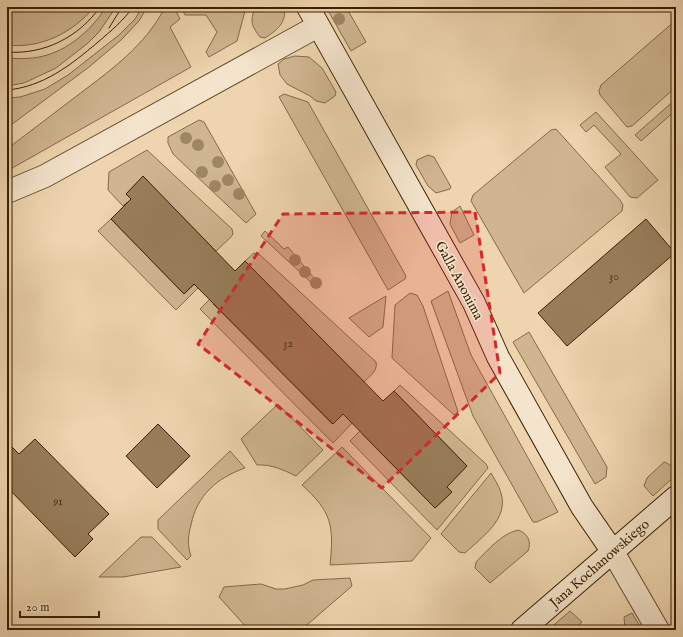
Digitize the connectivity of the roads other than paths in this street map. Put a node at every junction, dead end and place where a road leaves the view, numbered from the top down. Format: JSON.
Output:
{"nodes":[{"id":1,"x":308,"y":7,"type":"edge"},
{"id":2,"x":318,"y":26,"type":"junction"},
{"id":3,"x":7,"y":192,"type":"edge"},
{"id":4,"x":676,"y":497,"type":"edge"},
{"id":5,"x":613,"y":552,"type":"junction"},
{"id":6,"x":522,"y":630,"type":"edge"},
{"id":7,"x":658,"y":630,"type":"edge"}],
"edges":[{"from":1,"to":2,"type":"street","name":"Galla Anonima"},
{"from":2,"to":3,"type":"street"},
{"from":2,"to":5,"type":"street","name":"Galla Anonima"},
{"from":4,"to":5,"type":"street","name":"Jana Kochanowskiego"},
{"from":5,"to":6,"type":"street","name":"Jana Kochanowskiego"},
{"from":5,"to":7,"type":"street","name":"Galla Anonima"}]}
